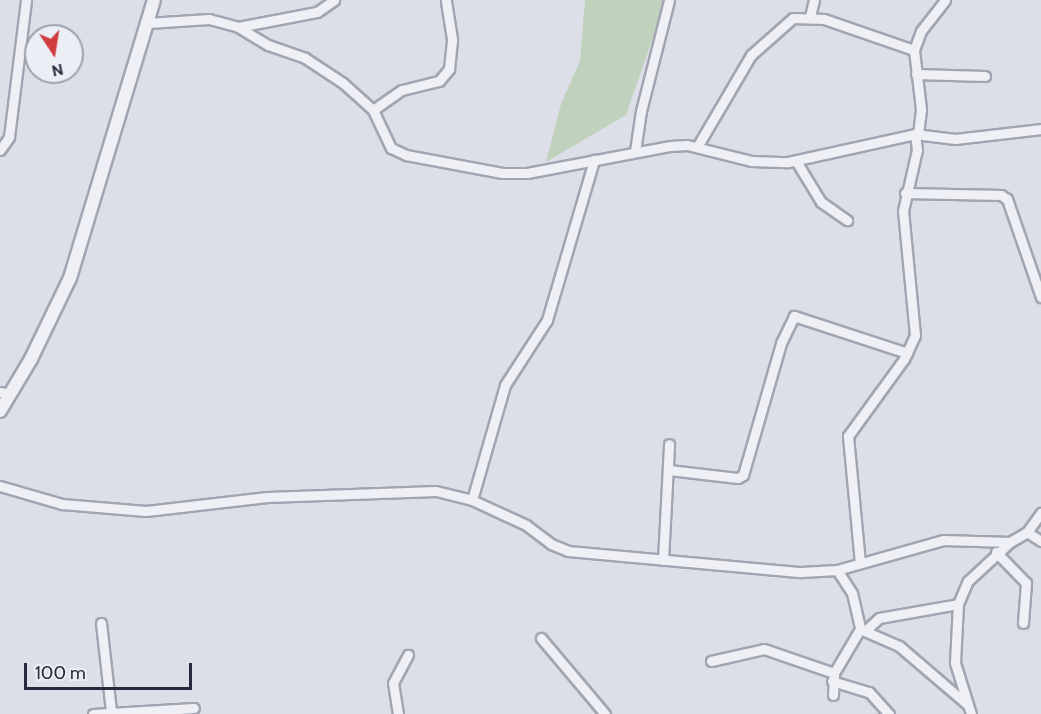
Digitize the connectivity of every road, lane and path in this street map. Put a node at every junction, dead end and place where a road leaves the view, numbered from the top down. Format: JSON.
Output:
{"nodes":[{"id":1,"x":26,"y":0,"type":"edge"},
{"id":2,"x":154,"y":0,"type":"edge"},
{"id":3,"x":334,"y":0,"type":"edge"},
{"id":4,"x":446,"y":0,"type":"edge"},
{"id":5,"x":669,"y":0,"type":"edge"},
{"id":6,"x":813,"y":0,"type":"edge"},
{"id":7,"x":945,"y":0,"type":"edge"},
{"id":8,"x":810,"y":16,"type":"junction"},
{"id":9,"x":148,"y":23,"type":"junction"},
{"id":10,"x":238,"y":27,"type":"junction"},
{"id":11,"x":914,"y":50,"type":"junction"},
{"id":12,"x":916,"y":74,"type":"junction"},
{"id":13,"x":985,"y":76,"type":"dead end"},
{"id":14,"x":374,"y":110,"type":"junction"},
{"id":15,"x":1041,"y":129,"type":"edge"},
{"id":16,"x":916,"y":134,"type":"junction"},
{"id":17,"x":697,"y":147,"type":"junction"},
{"id":18,"x":0,"y":150,"type":"edge"},
{"id":19,"x":635,"y":151,"type":"junction"},
{"id":20,"x":594,"y":160,"type":"junction"},
{"id":21,"x":796,"y":161,"type":"junction"},
{"id":22,"x":905,"y":193,"type":"junction"},
{"id":23,"x":847,"y":220,"type":"dead end"},
{"id":24,"x":1041,"y":297,"type":"edge"},
{"id":25,"x":907,"y":353,"type":"junction"},
{"id":26,"x":5,"y":393,"type":"edge"},
{"id":27,"x":0,"y":411,"type":"edge"},
{"id":28,"x":669,"y":444,"type":"dead end"},
{"id":29,"x":669,"y":470,"type":"junction"},
{"id":30,"x":0,"y":486,"type":"edge"},
{"id":31,"x":472,"y":500,"type":"junction"},
{"id":32,"x":1041,"y":513,"type":"edge"},
{"id":33,"x":1027,"y":532,"type":"junction"},
{"id":34,"x":1041,"y":541,"type":"edge"},
{"id":35,"x":1010,"y":543,"type":"junction"},
{"id":36,"x":996,"y":552,"type":"junction"},
{"id":37,"x":663,"y":560,"type":"junction"},
{"id":38,"x":860,"y":563,"type":"junction"},
{"id":39,"x":837,"y":570,"type":"junction"},
{"id":40,"x":958,"y":604,"type":"junction"},
{"id":41,"x":101,"y":623,"type":"dead end"},
{"id":42,"x":1023,"y":623,"type":"dead end"},
{"id":43,"x":862,"y":630,"type":"junction"},
{"id":44,"x":541,"y":638,"type":"dead end"},
{"id":45,"x":408,"y":655,"type":"dead end"},
{"id":46,"x":711,"y":661,"type":"dead end"},
{"id":47,"x":833,"y":677,"type":"junction"},
{"id":48,"x":833,"y":695,"type":"dead end"},
{"id":49,"x":194,"y":708,"type":"dead end"},
{"id":50,"x":969,"y":709,"type":"edge"},
{"id":51,"x":111,"y":711,"type":"junction"},
{"id":52,"x":93,"y":714,"type":"edge"},
{"id":53,"x":398,"y":714,"type":"edge"},
{"id":54,"x":605,"y":714,"type":"edge"},
{"id":55,"x":889,"y":714,"type":"edge"}],
"edges":[{"from":1,"to":18,"type":"street"},
{"from":2,"to":9,"type":"street"},
{"from":3,"to":10,"type":"street"},
{"from":4,"to":14,"type":"street"},
{"from":5,"to":19,"type":"street"},
{"from":6,"to":8,"type":"street"},
{"from":7,"to":11,"type":"street"},
{"from":8,"to":11,"type":"street"},
{"from":8,"to":17,"type":"street"},
{"from":9,"to":10,"type":"street"},
{"from":9,"to":26,"type":"street"},
{"from":10,"to":14,"type":"street"},
{"from":11,"to":12,"type":"street"},
{"from":12,"to":13,"type":"street"},
{"from":12,"to":16,"type":"street"},
{"from":14,"to":20,"type":"street"},
{"from":15,"to":16,"type":"street"},
{"from":16,"to":21,"type":"street"},
{"from":16,"to":22,"type":"street"},
{"from":17,"to":19,"type":"street"},
{"from":17,"to":21,"type":"street"},
{"from":19,"to":20,"type":"street"},
{"from":20,"to":31,"type":"street"},
{"from":21,"to":23,"type":"street"},
{"from":22,"to":24,"type":"street"},
{"from":22,"to":25,"type":"street"},
{"from":25,"to":29,"type":"street"},
{"from":25,"to":38,"type":"street"},
{"from":26,"to":27,"type":"street"},
{"from":28,"to":29,"type":"street"},
{"from":29,"to":37,"type":"street"},
{"from":30,"to":31,"type":"street"},
{"from":31,"to":37,"type":"street"},
{"from":32,"to":33,"type":"street"},
{"from":33,"to":34,"type":"street"},
{"from":33,"to":35,"type":"street"},
{"from":35,"to":36,"type":"street"},
{"from":35,"to":38,"type":"street"},
{"from":36,"to":40,"type":"street"},
{"from":36,"to":42,"type":"street"},
{"from":37,"to":39,"type":"street"},
{"from":38,"to":39,"type":"street"},
{"from":39,"to":43,"type":"street"},
{"from":40,"to":43,"type":"street"},
{"from":40,"to":50,"type":"street"},
{"from":41,"to":51,"type":"street"},
{"from":43,"to":47,"type":"street"},
{"from":43,"to":50,"type":"street"},
{"from":44,"to":54,"type":"street"},
{"from":45,"to":53,"type":"street"},
{"from":46,"to":47,"type":"street"},
{"from":47,"to":48,"type":"street"},
{"from":47,"to":55,"type":"street"},
{"from":49,"to":51,"type":"street"},
{"from":51,"to":52,"type":"street"}]}
